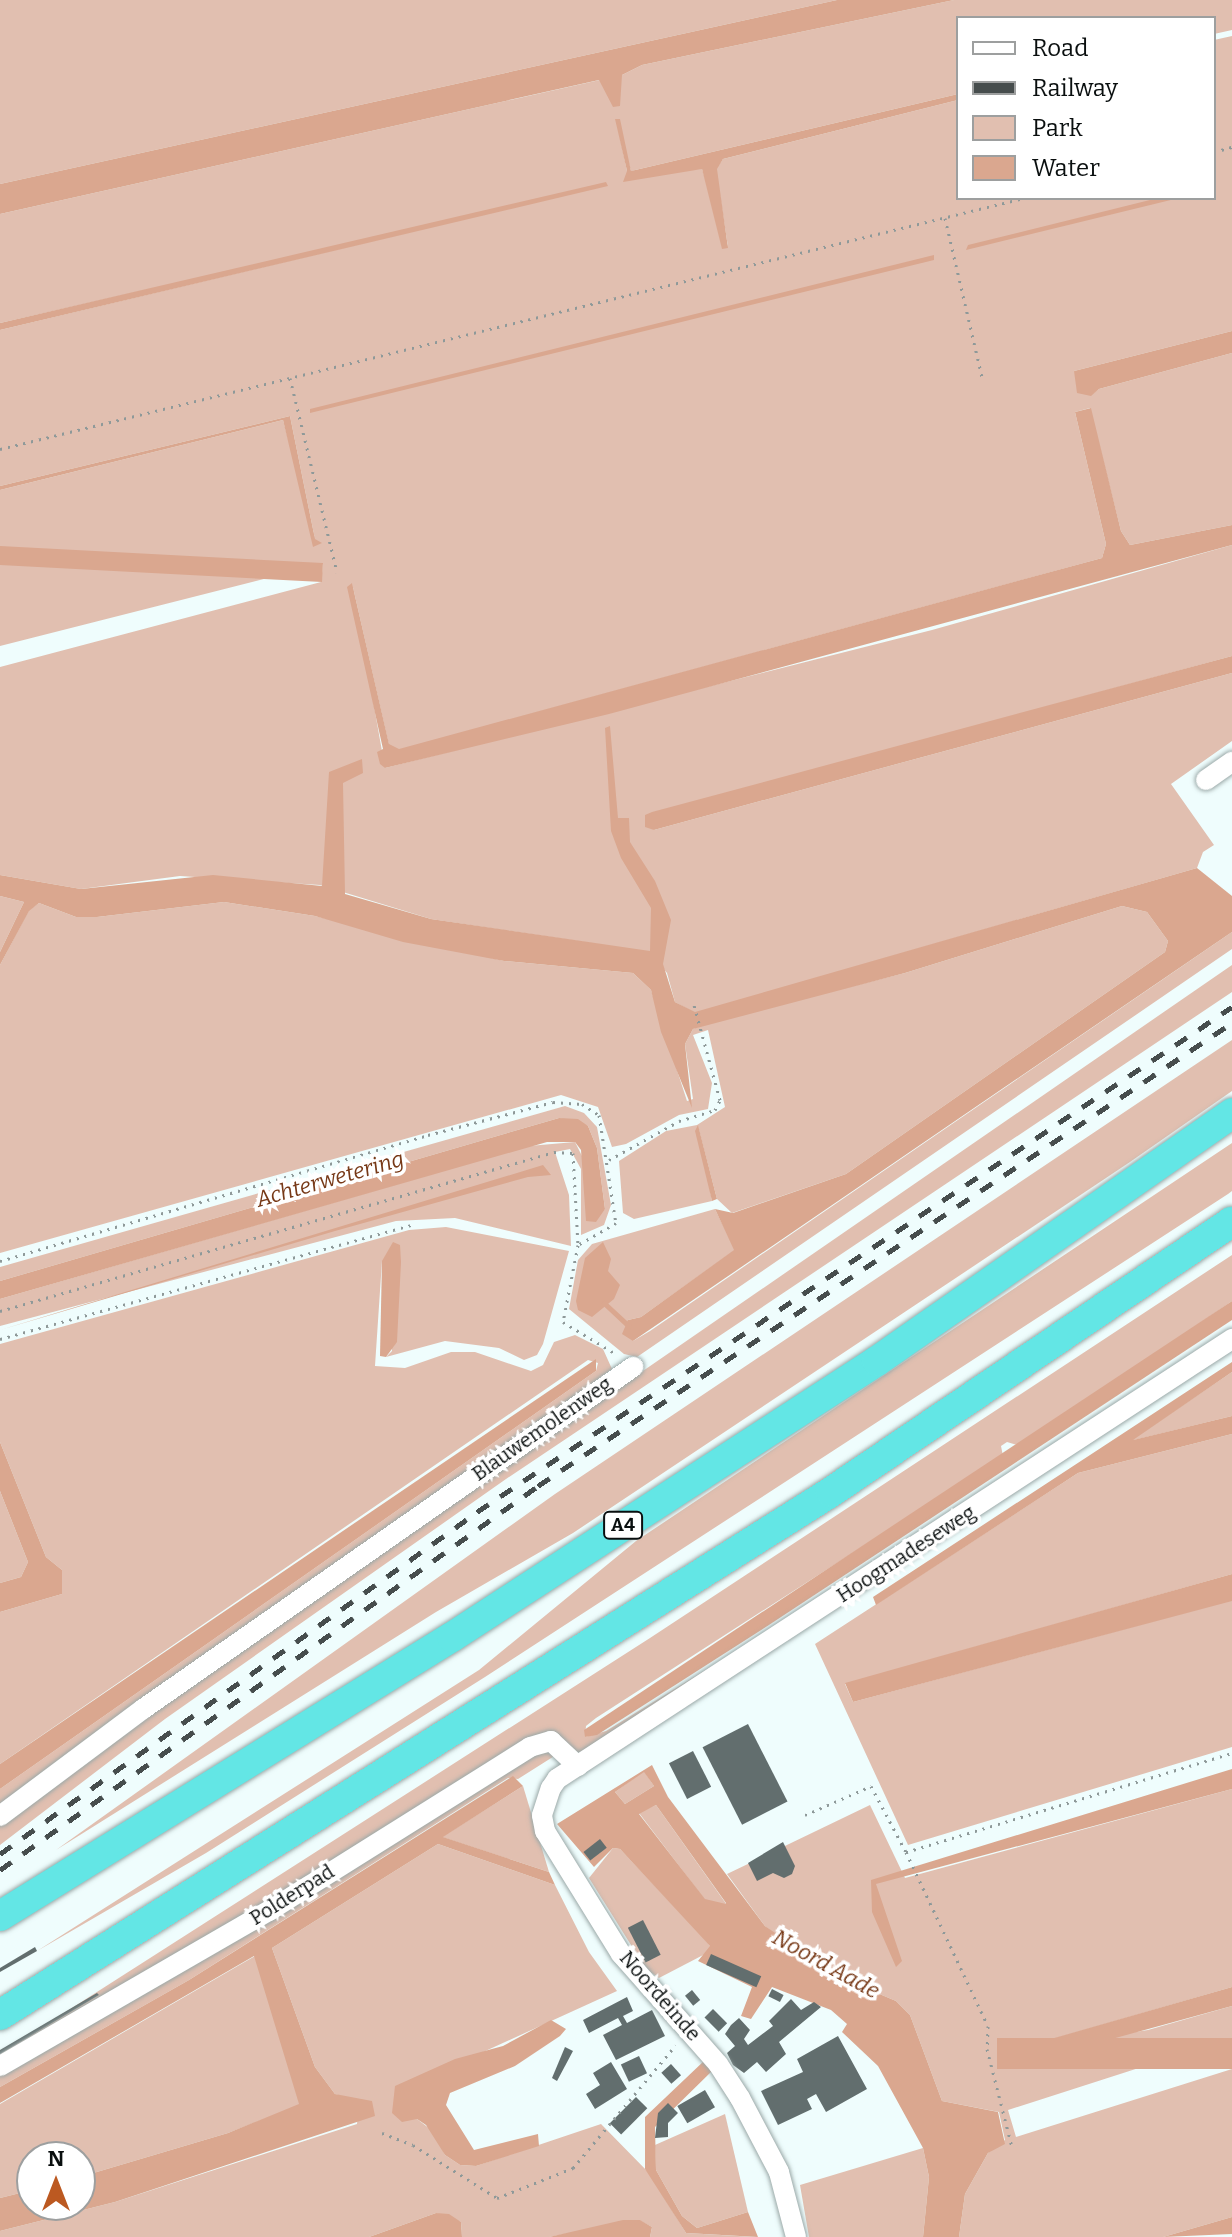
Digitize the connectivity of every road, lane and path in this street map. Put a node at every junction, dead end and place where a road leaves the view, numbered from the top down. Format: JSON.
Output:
{"nodes":[{"id":1,"x":1016,"y":200,"type":"edge"},
{"id":2,"x":945,"y":217,"type":"junction"},
{"id":3,"x":290,"y":378,"type":"junction"},
{"id":4,"x":983,"y":381,"type":"dead end"},
{"id":5,"x":0,"y":449,"type":"edge"},
{"id":6,"x":337,"y":572,"type":"dead end"},
{"id":7,"x":1232,"y":762,"type":"edge"},
{"id":8,"x":1206,"y":780,"type":"dead end"},
{"id":9,"x":694,"y":1005,"type":"dead end"},
{"id":10,"x":1232,"y":1113,"type":"edge"},
{"id":11,"x":609,"y":1160,"type":"junction"},
{"id":12,"x":1232,"y":1222,"type":"edge"},
{"id":13,"x":414,"y":1224,"type":"dead end"},
{"id":14,"x":578,"y":1245,"type":"junction"},
{"id":15,"x":0,"y":1261,"type":"edge"},
{"id":16,"x":0,"y":1311,"type":"edge"},
{"id":17,"x":0,"y":1339,"type":"edge"},
{"id":18,"x":1232,"y":1339,"type":"edge"},
{"id":19,"x":633,"y":1367,"type":"joint"},
{"id":20,"x":1232,"y":1753,"type":"edge"},
{"id":21,"x":578,"y":1766,"type":"junction"},
{"id":22,"x":805,"y":1815,"type":"dead end"},
{"id":23,"x":0,"y":1816,"type":"edge"},
{"id":24,"x":906,"y":1852,"type":"junction"},
{"id":25,"x":0,"y":1916,"type":"edge"},
{"id":26,"x":0,"y":2015,"type":"edge"},
{"id":27,"x":690,"y":2031,"type":"junction"},
{"id":28,"x":0,"y":2066,"type":"edge"},
{"id":29,"x":382,"y":2133,"type":"dead end"},
{"id":30,"x":1012,"y":2147,"type":"dead end"},
{"id":31,"x":796,"y":2237,"type":"edge"}],
"edges":[{"from":1,"to":2,"type":"path"},
{"from":2,"to":3,"type":"path"},
{"from":2,"to":4,"type":"path"},
{"from":3,"to":5,"type":"path"},
{"from":3,"to":6,"type":"path"},
{"from":7,"to":8,"type":"street"},
{"from":9,"to":11,"type":"path"},
{"from":10,"to":25,"type":"highway","number":"A4"},
{"from":11,"to":14,"type":"path"},
{"from":11,"to":15,"type":"path"},
{"from":12,"to":26,"type":"highway"},
{"from":13,"to":17,"type":"path"},
{"from":14,"to":16,"type":"path"},
{"from":14,"to":19,"type":"path","name":"Blauwemolenweg"},
{"from":18,"to":21,"type":"street","name":"Hoogmadeseweg"},
{"from":19,"to":23,"type":"street","name":"Blauwemolenweg"},
{"from":20,"to":24,"type":"path"},
{"from":21,"to":27,"type":"street","name":"Noordeinde"},
{"from":21,"to":28,"type":"street","name":"Polderpad"},
{"from":22,"to":24,"type":"path"},
{"from":24,"to":30,"type":"path"},
{"from":27,"to":29,"type":"path"},
{"from":27,"to":31,"type":"street","name":"Noordeinde"}]}
